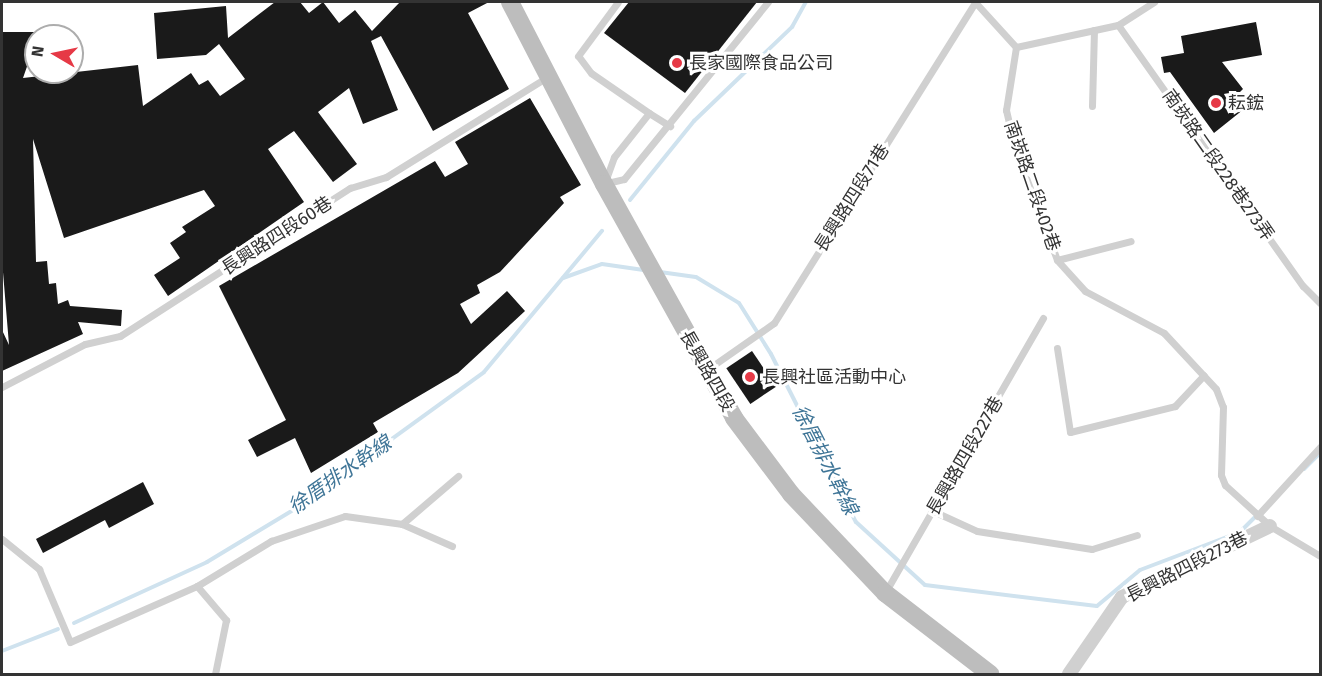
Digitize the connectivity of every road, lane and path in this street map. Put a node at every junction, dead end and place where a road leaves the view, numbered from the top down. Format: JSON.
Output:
{"nodes":[{"id":1,"x":510,"y":2,"type":"edge"},
{"id":2,"x":618,"y":2,"type":"edge"},
{"id":3,"x":768,"y":2,"type":"edge"},
{"id":4,"x":975,"y":2,"type":"edge"},
{"id":5,"x":1154,"y":2,"type":"edge"},
{"id":6,"x":1118,"y":25,"type":"junction"},
{"id":7,"x":1094,"y":30,"type":"junction"},
{"id":8,"x":1016,"y":47,"type":"junction"},
{"id":9,"x":548,"y":76,"type":"junction"},
{"id":10,"x":1092,"y":106,"type":"dead end"},
{"id":11,"x":649,"y":113,"type":"junction"},
{"id":12,"x":670,"y":126,"type":"junction"},
{"id":13,"x":604,"y":184,"type":"junction"},
{"id":14,"x":1131,"y":241,"type":"dead end"},
{"id":15,"x":1057,"y":260,"type":"junction"},
{"id":16,"x":1320,"y":303,"type":"edge"},
{"id":17,"x":1044,"y":318,"type":"dead end"},
{"id":18,"x":1057,"y":348,"type":"dead end"},
{"id":19,"x":705,"y":371,"type":"junction"},
{"id":20,"x":1204,"y":375,"type":"junction"},
{"id":21,"x":2,"y":387,"type":"edge"},
{"id":22,"x":1320,"y":447,"type":"edge"},
{"id":23,"x":458,"y":476,"type":"dead end"},
{"id":24,"x":933,"y":511,"type":"junction"},
{"id":25,"x":1257,"y":516,"type":"junction"},
{"id":26,"x":402,"y":524,"type":"junction"},
{"id":27,"x":1270,"y":526,"type":"junction"},
{"id":28,"x":1137,"y":535,"type":"dead end"},
{"id":29,"x":2,"y":539,"type":"edge"},
{"id":30,"x":452,"y":546,"type":"dead end"},
{"id":31,"x":1320,"y":556,"type":"edge"},
{"id":32,"x":197,"y":586,"type":"junction"},
{"id":33,"x":885,"y":593,"type":"junction"},
{"id":34,"x":215,"y":675,"type":"edge"},
{"id":35,"x":990,"y":675,"type":"edge"},
{"id":36,"x":1069,"y":675,"type":"edge"}],
"edges":[{"from":1,"to":9,"type":"street","name":"長興路四段"},
{"from":2,"to":11,"type":"lane"},
{"from":3,"to":12,"type":"lane"},
{"from":4,"to":8,"type":"lane"},
{"from":4,"to":19,"type":"lane","name":"長興路四段71巷"},
{"from":5,"to":6,"type":"lane"},
{"from":6,"to":7,"type":"lane"},
{"from":6,"to":16,"type":"lane","name":"南崁路二段228巷273弄"},
{"from":7,"to":8,"type":"lane"},
{"from":7,"to":10,"type":"lane"},
{"from":8,"to":15,"type":"lane","name":"南崁路二段402巷"},
{"from":9,"to":13,"type":"street","name":"長興路四段"},
{"from":9,"to":21,"type":"lane","name":"長興路四段60巷"},
{"from":11,"to":12,"type":"lane"},
{"from":11,"to":13,"type":"lane"},
{"from":12,"to":13,"type":"lane"},
{"from":13,"to":19,"type":"street","name":"長興路四段"},
{"from":14,"to":15,"type":"lane"},
{"from":15,"to":20,"type":"lane","name":"南崁路二段402巷"},
{"from":17,"to":24,"type":"lane","name":"長興路四段227巷"},
{"from":18,"to":20,"type":"lane"},
{"from":19,"to":33,"type":"street","name":"長興路四段"},
{"from":20,"to":25,"type":"lane","name":"南崁路二段402巷"},
{"from":22,"to":25,"type":"lane"},
{"from":23,"to":26,"type":"lane"},
{"from":24,"to":28,"type":"lane"},
{"from":24,"to":33,"type":"lane","name":"長興路四段227巷"},
{"from":25,"to":27,"type":"lane","name":"南崁路二段402巷"},
{"from":26,"to":30,"type":"lane"},
{"from":26,"to":32,"type":"lane"},
{"from":27,"to":31,"type":"lane","name":"南崁路二段402巷"},
{"from":27,"to":36,"type":"street","name":"長興路四段273巷"},
{"from":29,"to":32,"type":"lane"},
{"from":32,"to":34,"type":"lane"},
{"from":33,"to":35,"type":"street","name":"長興路四段"}]}
